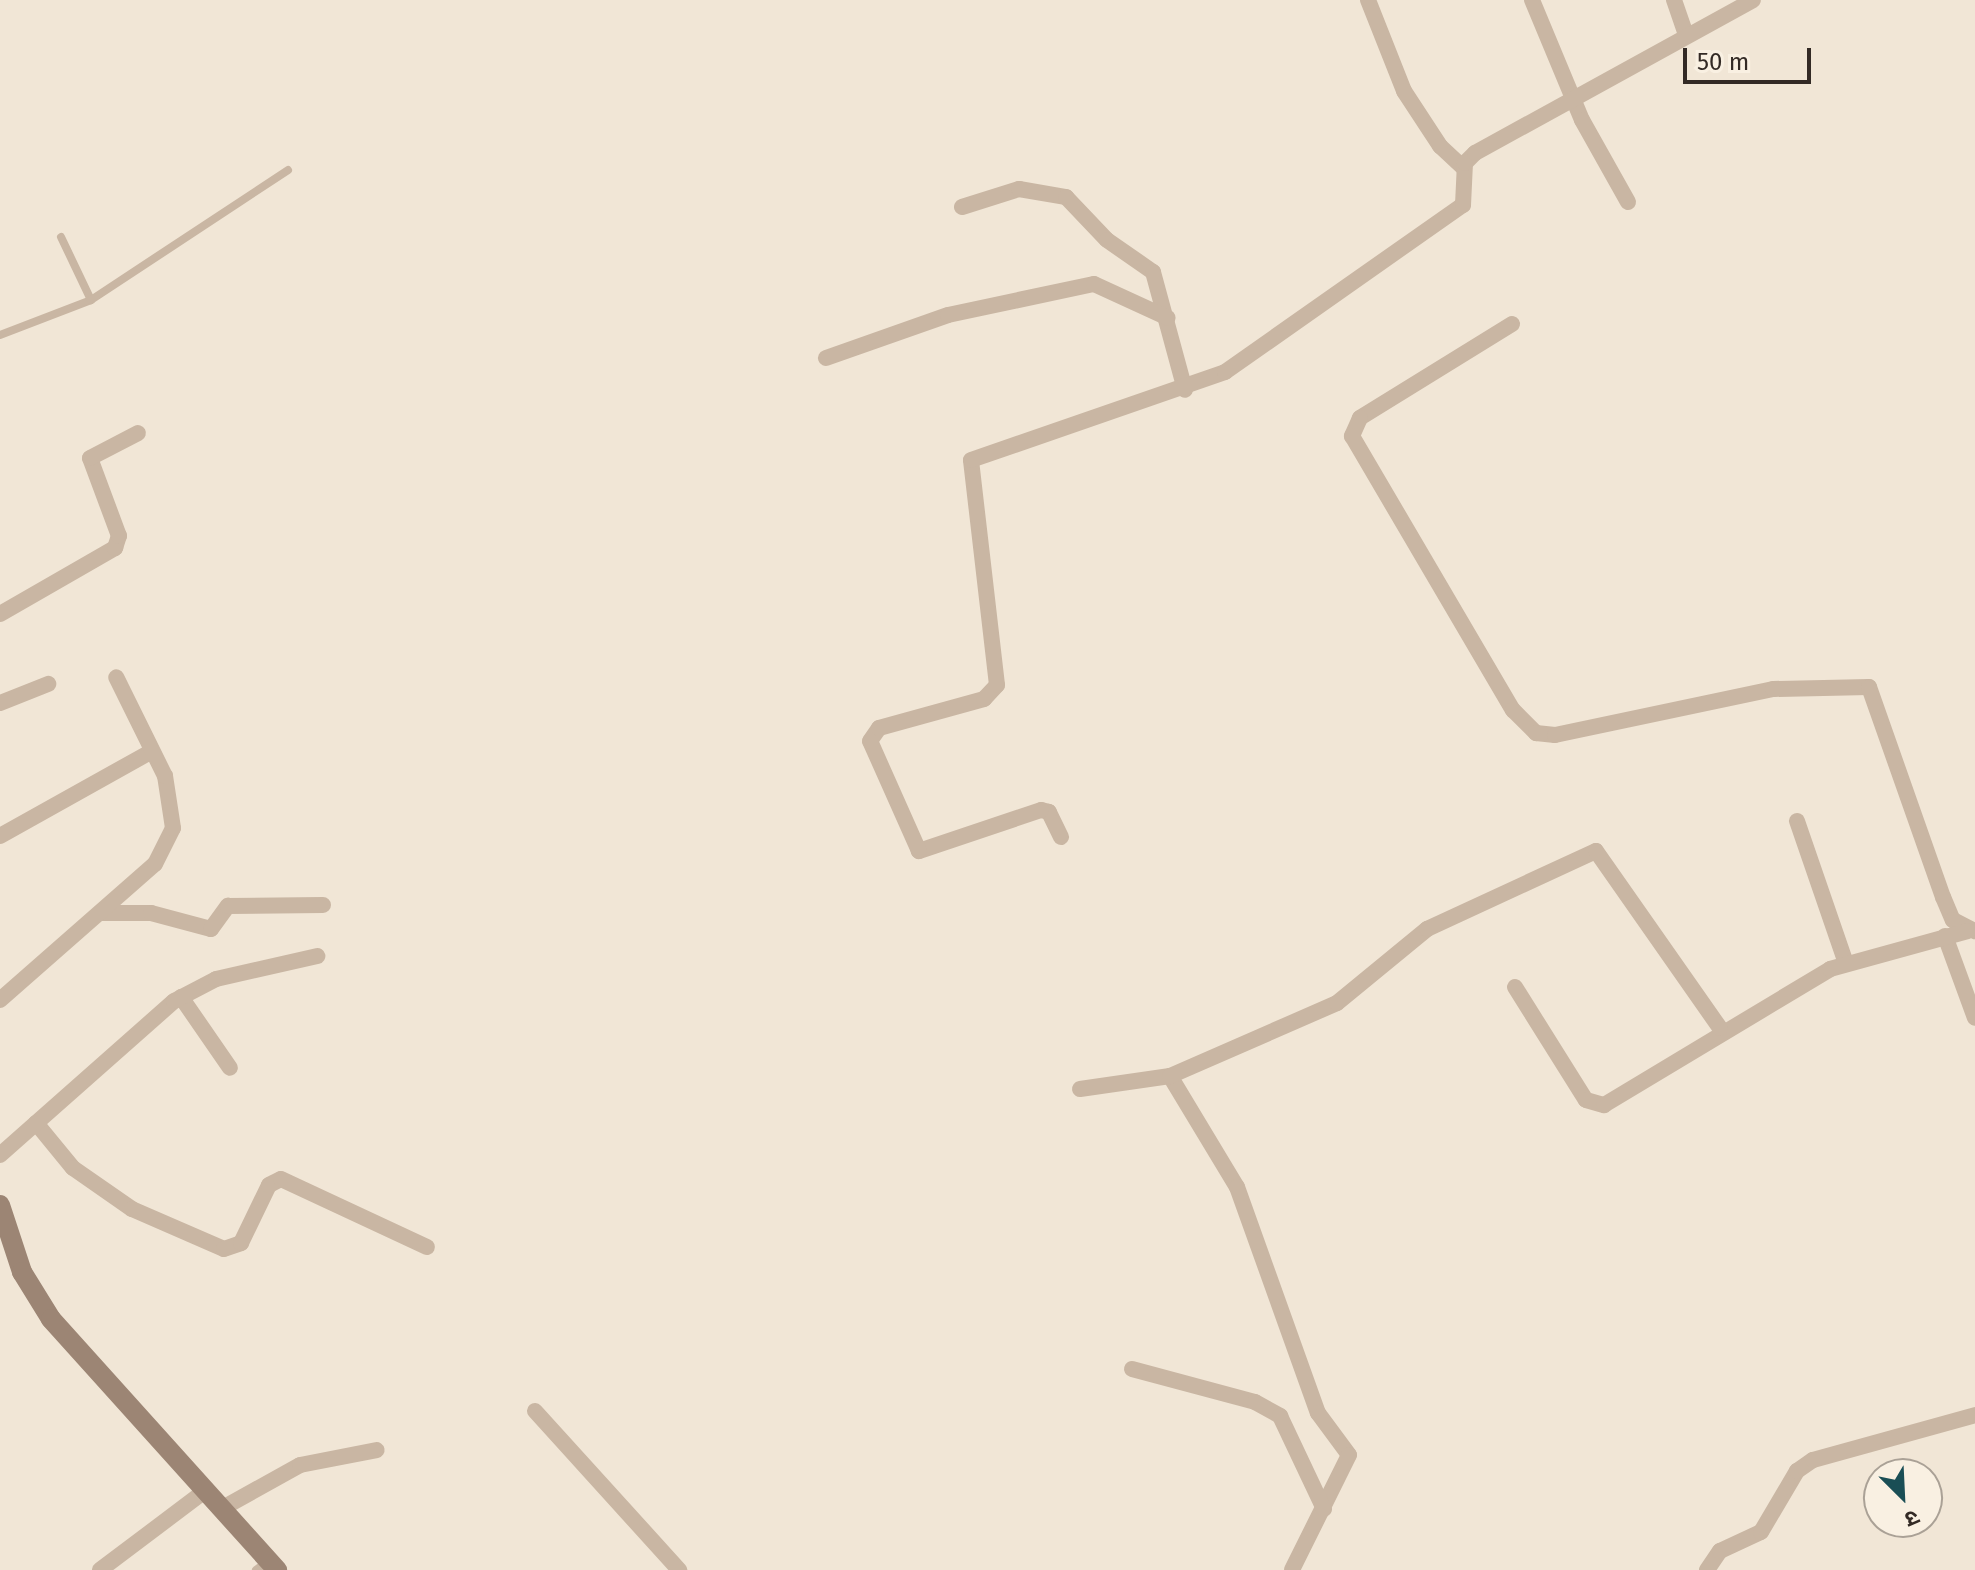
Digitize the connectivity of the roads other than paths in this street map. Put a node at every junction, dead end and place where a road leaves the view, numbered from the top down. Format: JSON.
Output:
{"nodes":[{"id":1,"x":1368,"y":0,"type":"edge"},
{"id":2,"x":1532,"y":0,"type":"edge"},
{"id":3,"x":1674,"y":0,"type":"edge"},
{"id":4,"x":1753,"y":0,"type":"edge"},
{"id":5,"x":1685,"y":32,"type":"junction"},
{"id":6,"x":1572,"y":97,"type":"junction"},
{"id":7,"x":1464,"y":168,"type":"junction"},
{"id":8,"x":288,"y":170,"type":"dead end"},
{"id":9,"x":1628,"y":202,"type":"dead end"},
{"id":10,"x":962,"y":207,"type":"dead end"},
{"id":11,"x":61,"y":237,"type":"dead end"},
{"id":12,"x":91,"y":300,"type":"junction"},
{"id":13,"x":1168,"y":318,"type":"junction"},
{"id":14,"x":1512,"y":324,"type":"dead end"},
{"id":15,"x":0,"y":335,"type":"edge"},
{"id":16,"x":826,"y":358,"type":"dead end"},
{"id":17,"x":1185,"y":390,"type":"junction"},
{"id":18,"x":138,"y":433,"type":"dead end"},
{"id":19,"x":0,"y":614,"type":"edge"},
{"id":20,"x":116,"y":677,"type":"dead end"},
{"id":21,"x":48,"y":684,"type":"dead end"},
{"id":22,"x":0,"y":703,"type":"edge"},
{"id":23,"x":152,"y":751,"type":"junction"},
{"id":24,"x":1797,"y":821,"type":"dead end"},
{"id":25,"x":0,"y":836,"type":"edge"},
{"id":26,"x":1061,"y":837,"type":"dead end"},
{"id":27,"x":323,"y":905,"type":"dead end"},
{"id":28,"x":102,"y":913,"type":"junction"},
{"id":29,"x":1971,"y":931,"type":"edge"},
{"id":30,"x":1945,"y":936,"type":"junction"},
{"id":31,"x":317,"y":956,"type":"dead end"},
{"id":32,"x":1846,"y":963,"type":"junction"},
{"id":33,"x":1515,"y":987,"type":"dead end"},
{"id":34,"x":181,"y":997,"type":"junction"},
{"id":35,"x":0,"y":1000,"type":"edge"},
{"id":36,"x":1975,"y":1018,"type":"edge"},
{"id":37,"x":1720,"y":1028,"type":"junction"},
{"id":38,"x":230,"y":1068,"type":"dead end"},
{"id":39,"x":1170,"y":1076,"type":"junction"},
{"id":40,"x":1080,"y":1089,"type":"dead end"},
{"id":41,"x":36,"y":1123,"type":"junction"},
{"id":42,"x":0,"y":1155,"type":"edge"},
{"id":43,"x":0,"y":1205,"type":"edge"},
{"id":44,"x":427,"y":1247,"type":"dead end"},
{"id":45,"x":1132,"y":1369,"type":"dead end"},
{"id":46,"x":535,"y":1411,"type":"dead end"},
{"id":47,"x":1975,"y":1415,"type":"edge"},
{"id":48,"x":377,"y":1450,"type":"dead end"},
{"id":49,"x":205,"y":1491,"type":"junction"},
{"id":50,"x":221,"y":1509,"type":"junction"},
{"id":51,"x":1324,"y":1509,"type":"junction"},
{"id":52,"x":267,"y":1567,"type":"edge"},
{"id":53,"x":100,"y":1570,"type":"edge"},
{"id":54,"x":679,"y":1570,"type":"edge"},
{"id":55,"x":1292,"y":1570,"type":"edge"},
{"id":56,"x":1707,"y":1570,"type":"edge"}],
"edges":[{"from":1,"to":7,"type":"street"},
{"from":2,"to":6,"type":"street"},
{"from":3,"to":5,"type":"street"},
{"from":4,"to":5,"type":"street"},
{"from":5,"to":6,"type":"street"},
{"from":6,"to":7,"type":"street"},
{"from":6,"to":9,"type":"street"},
{"from":7,"to":17,"type":"street"},
{"from":8,"to":12,"type":"lane"},
{"from":10,"to":13,"type":"street"},
{"from":11,"to":12,"type":"lane"},
{"from":12,"to":15,"type":"lane"},
{"from":13,"to":16,"type":"street"},
{"from":13,"to":17,"type":"street"},
{"from":14,"to":29,"type":"street"},
{"from":17,"to":26,"type":"street"},
{"from":18,"to":19,"type":"street"},
{"from":20,"to":23,"type":"street"},
{"from":21,"to":22,"type":"street"},
{"from":23,"to":25,"type":"street"},
{"from":23,"to":28,"type":"street"},
{"from":24,"to":32,"type":"street"},
{"from":27,"to":28,"type":"street"},
{"from":28,"to":35,"type":"street"},
{"from":29,"to":30,"type":"street"},
{"from":30,"to":32,"type":"street"},
{"from":30,"to":36,"type":"street"},
{"from":31,"to":34,"type":"street"},
{"from":32,"to":37,"type":"street"},
{"from":33,"to":37,"type":"street"},
{"from":34,"to":38,"type":"street"},
{"from":34,"to":41,"type":"street"},
{"from":37,"to":39,"type":"street"},
{"from":39,"to":40,"type":"street"},
{"from":39,"to":51,"type":"street"},
{"from":41,"to":42,"type":"street"},
{"from":41,"to":44,"type":"street"},
{"from":43,"to":49,"type":"main road"},
{"from":45,"to":51,"type":"street"},
{"from":46,"to":54,"type":"street"},
{"from":47,"to":56,"type":"street"},
{"from":48,"to":50,"type":"street"},
{"from":49,"to":50,"type":"main road"},
{"from":49,"to":53,"type":"street"},
{"from":50,"to":52,"type":"main road"},
{"from":51,"to":55,"type":"street"}]}
